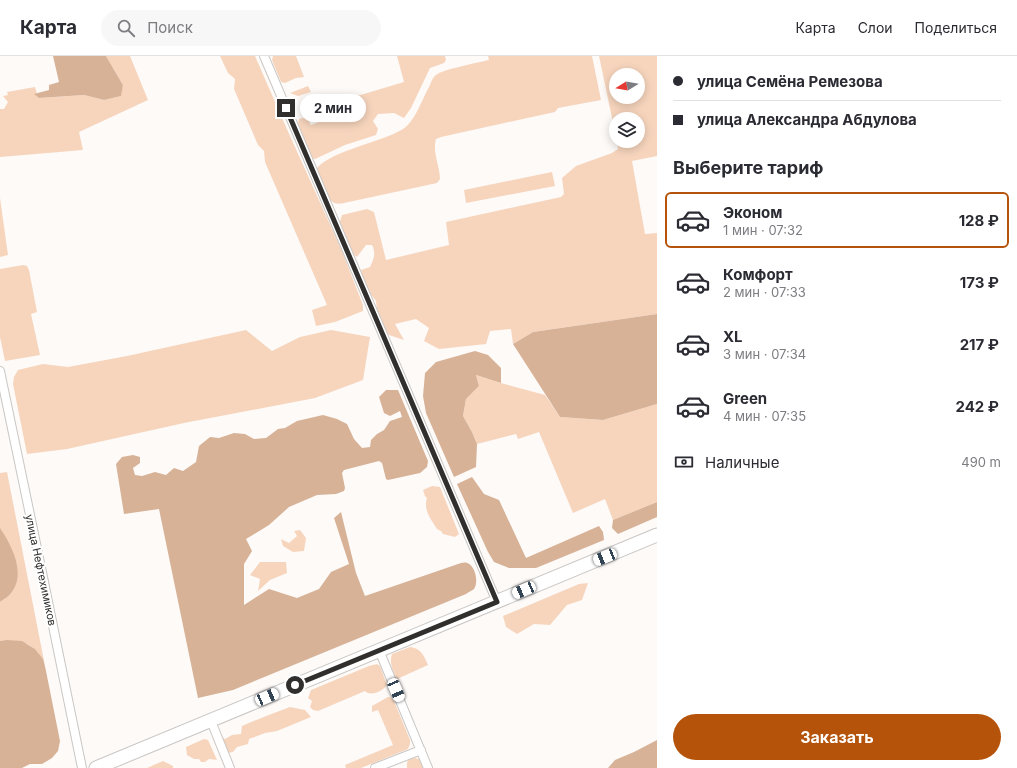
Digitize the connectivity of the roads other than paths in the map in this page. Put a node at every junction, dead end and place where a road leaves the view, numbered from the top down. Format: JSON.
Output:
{"nodes":[{"id":1,"x":264,"y":56,"type":"edge"},
{"id":2,"x":0,"y":371,"type":"edge"},
{"id":3,"x":657,"y":535,"type":"edge"},
{"id":4,"x":497,"y":602,"type":"junction"},
{"id":5,"x":379,"y":650,"type":"junction"},
{"id":6,"x":211,"y":721,"type":"junction"},
{"id":7,"x":421,"y":750,"type":"junction"},
{"id":8,"x":82,"y":768,"type":"edge"},
{"id":9,"x":96,"y":768,"type":"edge"},
{"id":10,"x":230,"y":768,"type":"edge"},
{"id":11,"x":375,"y":768,"type":"edge"},
{"id":12,"x":428,"y":768,"type":"edge"}],
"edges":[{"from":1,"to":4,"type":"street"},
{"from":2,"to":8,"type":"street","name":"улица Нефтехимиков"},
{"from":3,"to":4,"type":"main road"},
{"from":4,"to":5,"type":"main road"},
{"from":5,"to":6,"type":"main road"},
{"from":5,"to":7,"type":"street"},
{"from":6,"to":9,"type":"main road"},
{"from":6,"to":10,"type":"street"},
{"from":7,"to":11,"type":"street"},
{"from":7,"to":12,"type":"street"}]}
